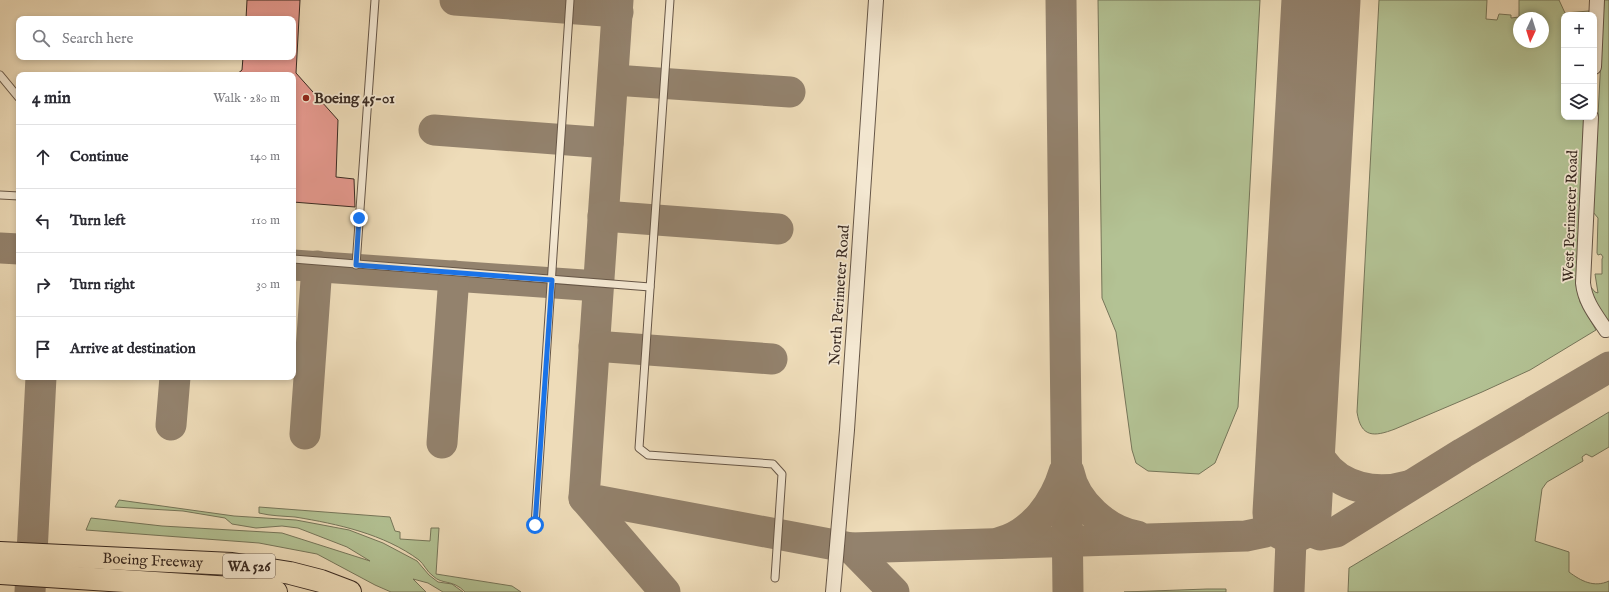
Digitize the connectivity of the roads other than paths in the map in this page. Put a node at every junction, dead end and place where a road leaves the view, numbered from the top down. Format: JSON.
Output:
{"nodes":[{"id":1,"x":375,"y":0,"type":"edge"},
{"id":2,"x":570,"y":0,"type":"edge"},
{"id":3,"x":670,"y":0,"type":"edge"},
{"id":4,"x":876,"y":0,"type":"edge"},
{"id":5,"x":1598,"y":0,"type":"edge"},
{"id":6,"x":1595,"y":48,"type":"edge"},
{"id":7,"x":0,"y":75,"type":"edge"},
{"id":8,"x":16,"y":94,"type":"edge"},
{"id":9,"x":1592,"y":120,"type":"edge"},
{"id":10,"x":0,"y":195,"type":"edge"},
{"id":11,"x":16,"y":196,"type":"edge"},
{"id":12,"x":296,"y":259,"type":"edge"},
{"id":13,"x":356,"y":265,"type":"junction"},
{"id":14,"x":552,"y":280,"type":"junction"},
{"id":15,"x":650,"y":287,"type":"junction"},
{"id":16,"x":1609,"y":328,"type":"edge"},
{"id":17,"x":535,"y":525,"type":"dead end"},
{"id":18,"x":0,"y":538,"type":"edge"},
{"id":19,"x":0,"y":553,"type":"edge"},
{"id":20,"x":145,"y":559,"type":"junction"},
{"id":21,"x":0,"y":573,"type":"edge"},
{"id":22,"x":775,"y":578,"type":"dead end"},
{"id":23,"x":276,"y":592,"type":"edge"},
{"id":24,"x":350,"y":592,"type":"edge"},
{"id":25,"x":833,"y":592,"type":"edge"}],
"edges":[{"from":1,"to":13,"type":"lane"},
{"from":2,"to":14,"type":"lane"},
{"from":3,"to":15,"type":"lane"},
{"from":4,"to":25,"type":"street","name":"North Perimeter Road"},
{"from":5,"to":6,"type":"street"},
{"from":7,"to":8,"type":"lane"},
{"from":9,"to":16,"type":"street","name":"West Perimeter Road"},
{"from":10,"to":11,"type":"lane"},
{"from":12,"to":13,"type":"lane"},
{"from":13,"to":14,"type":"lane"},
{"from":14,"to":15,"type":"lane"},
{"from":14,"to":17,"type":"lane"},
{"from":15,"to":22,"type":"lane"},
{"from":18,"to":20,"type":"highway"},
{"from":19,"to":20,"type":"highway","name":"Boeing Freeway","number":"WA 526"},
{"from":20,"to":24,"type":"highway","name":"Boeing Freeway","number":"WA 526"},
{"from":21,"to":23,"type":"highway","name":"Boeing Freeway","number":"WA 526"}]}
